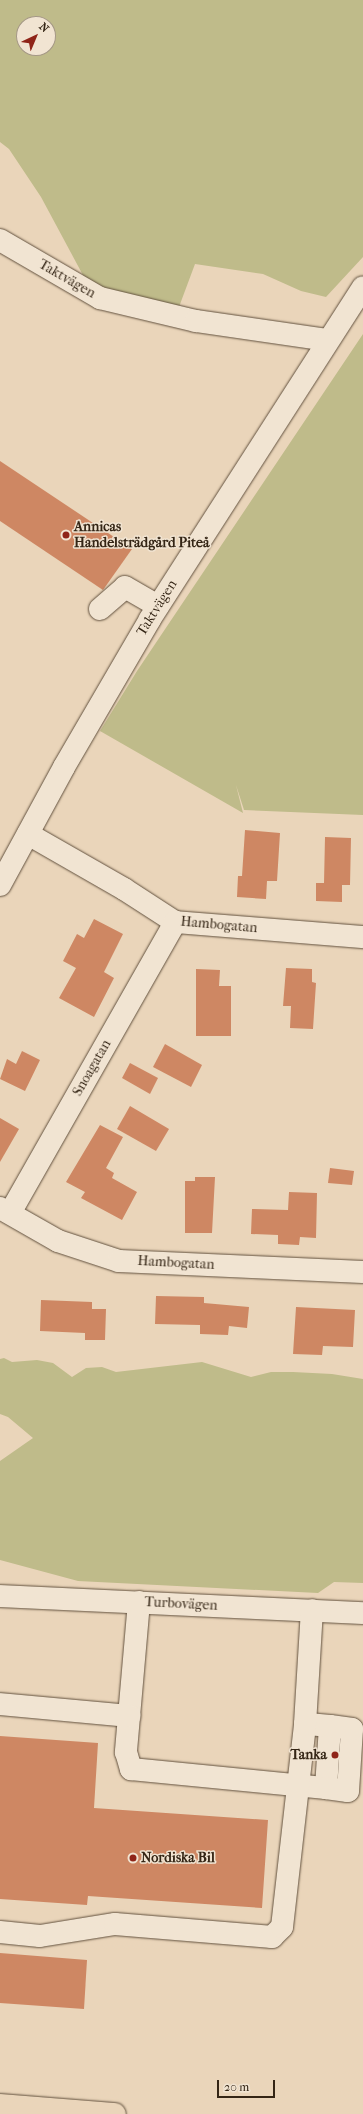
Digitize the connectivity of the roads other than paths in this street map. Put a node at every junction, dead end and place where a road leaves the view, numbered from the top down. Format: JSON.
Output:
{"nodes":[{"id":1,"x":0,"y":240,"type":"edge"},
{"id":2,"x":363,"y":287,"type":"edge"},
{"id":3,"x":328,"y":340,"type":"junction"},
{"id":4,"x":158,"y":606,"type":"junction"},
{"id":5,"x":100,"y":609,"type":"dead end"},
{"id":6,"x":28,"y":834,"type":"junction"},
{"id":7,"x":0,"y":885,"type":"edge"},
{"id":8,"x":175,"y":922,"type":"junction"},
{"id":9,"x":363,"y":937,"type":"edge"},
{"id":10,"x":5,"y":1210,"type":"edge"},
{"id":11,"x":363,"y":1272,"type":"edge"},
{"id":12,"x":0,"y":1596,"type":"edge"},
{"id":13,"x":140,"y":1602,"type":"junction"},
{"id":14,"x":312,"y":1610,"type":"junction"},
{"id":15,"x":363,"y":1613,"type":"edge"},
{"id":16,"x":0,"y":1704,"type":"edge"},
{"id":17,"x":129,"y":1716,"type":"junction"},
{"id":18,"x":305,"y":1724,"type":"junction"},
{"id":19,"x":299,"y":1785,"type":"junction"},
{"id":20,"x":0,"y":1932,"type":"edge"},
{"id":21,"x":0,"y":2106,"type":"edge"},
{"id":22,"x":115,"y":2114,"type":"edge"}],
"edges":[{"from":1,"to":3,"type":"street","name":"Taktvägen"},
{"from":2,"to":3,"type":"street","name":"Taktvägen"},
{"from":3,"to":4,"type":"street","name":"Taktvägen"},
{"from":4,"to":5,"type":"street"},
{"from":4,"to":6,"type":"street","name":"Taktvägen"},
{"from":6,"to":7,"type":"street","name":"Taktvägen"},
{"from":6,"to":8,"type":"street","name":"Hambogatan"},
{"from":8,"to":9,"type":"street","name":"Hambogatan"},
{"from":8,"to":10,"type":"street","name":"Snoagatan"},
{"from":10,"to":11,"type":"street","name":"Hambogatan"},
{"from":12,"to":13,"type":"street","name":"Turbovägen"},
{"from":13,"to":14,"type":"street","name":"Turbovägen"},
{"from":13,"to":17,"type":"street"},
{"from":14,"to":15,"type":"street","name":"Turbovägen"},
{"from":14,"to":18,"type":"street"},
{"from":16,"to":17,"type":"street"},
{"from":17,"to":19,"type":"street"},
{"from":18,"to":19,"type":"street"},
{"from":18,"to":19,"type":"street"},
{"from":19,"to":20,"type":"street"},
{"from":21,"to":22,"type":"highway"}]}
